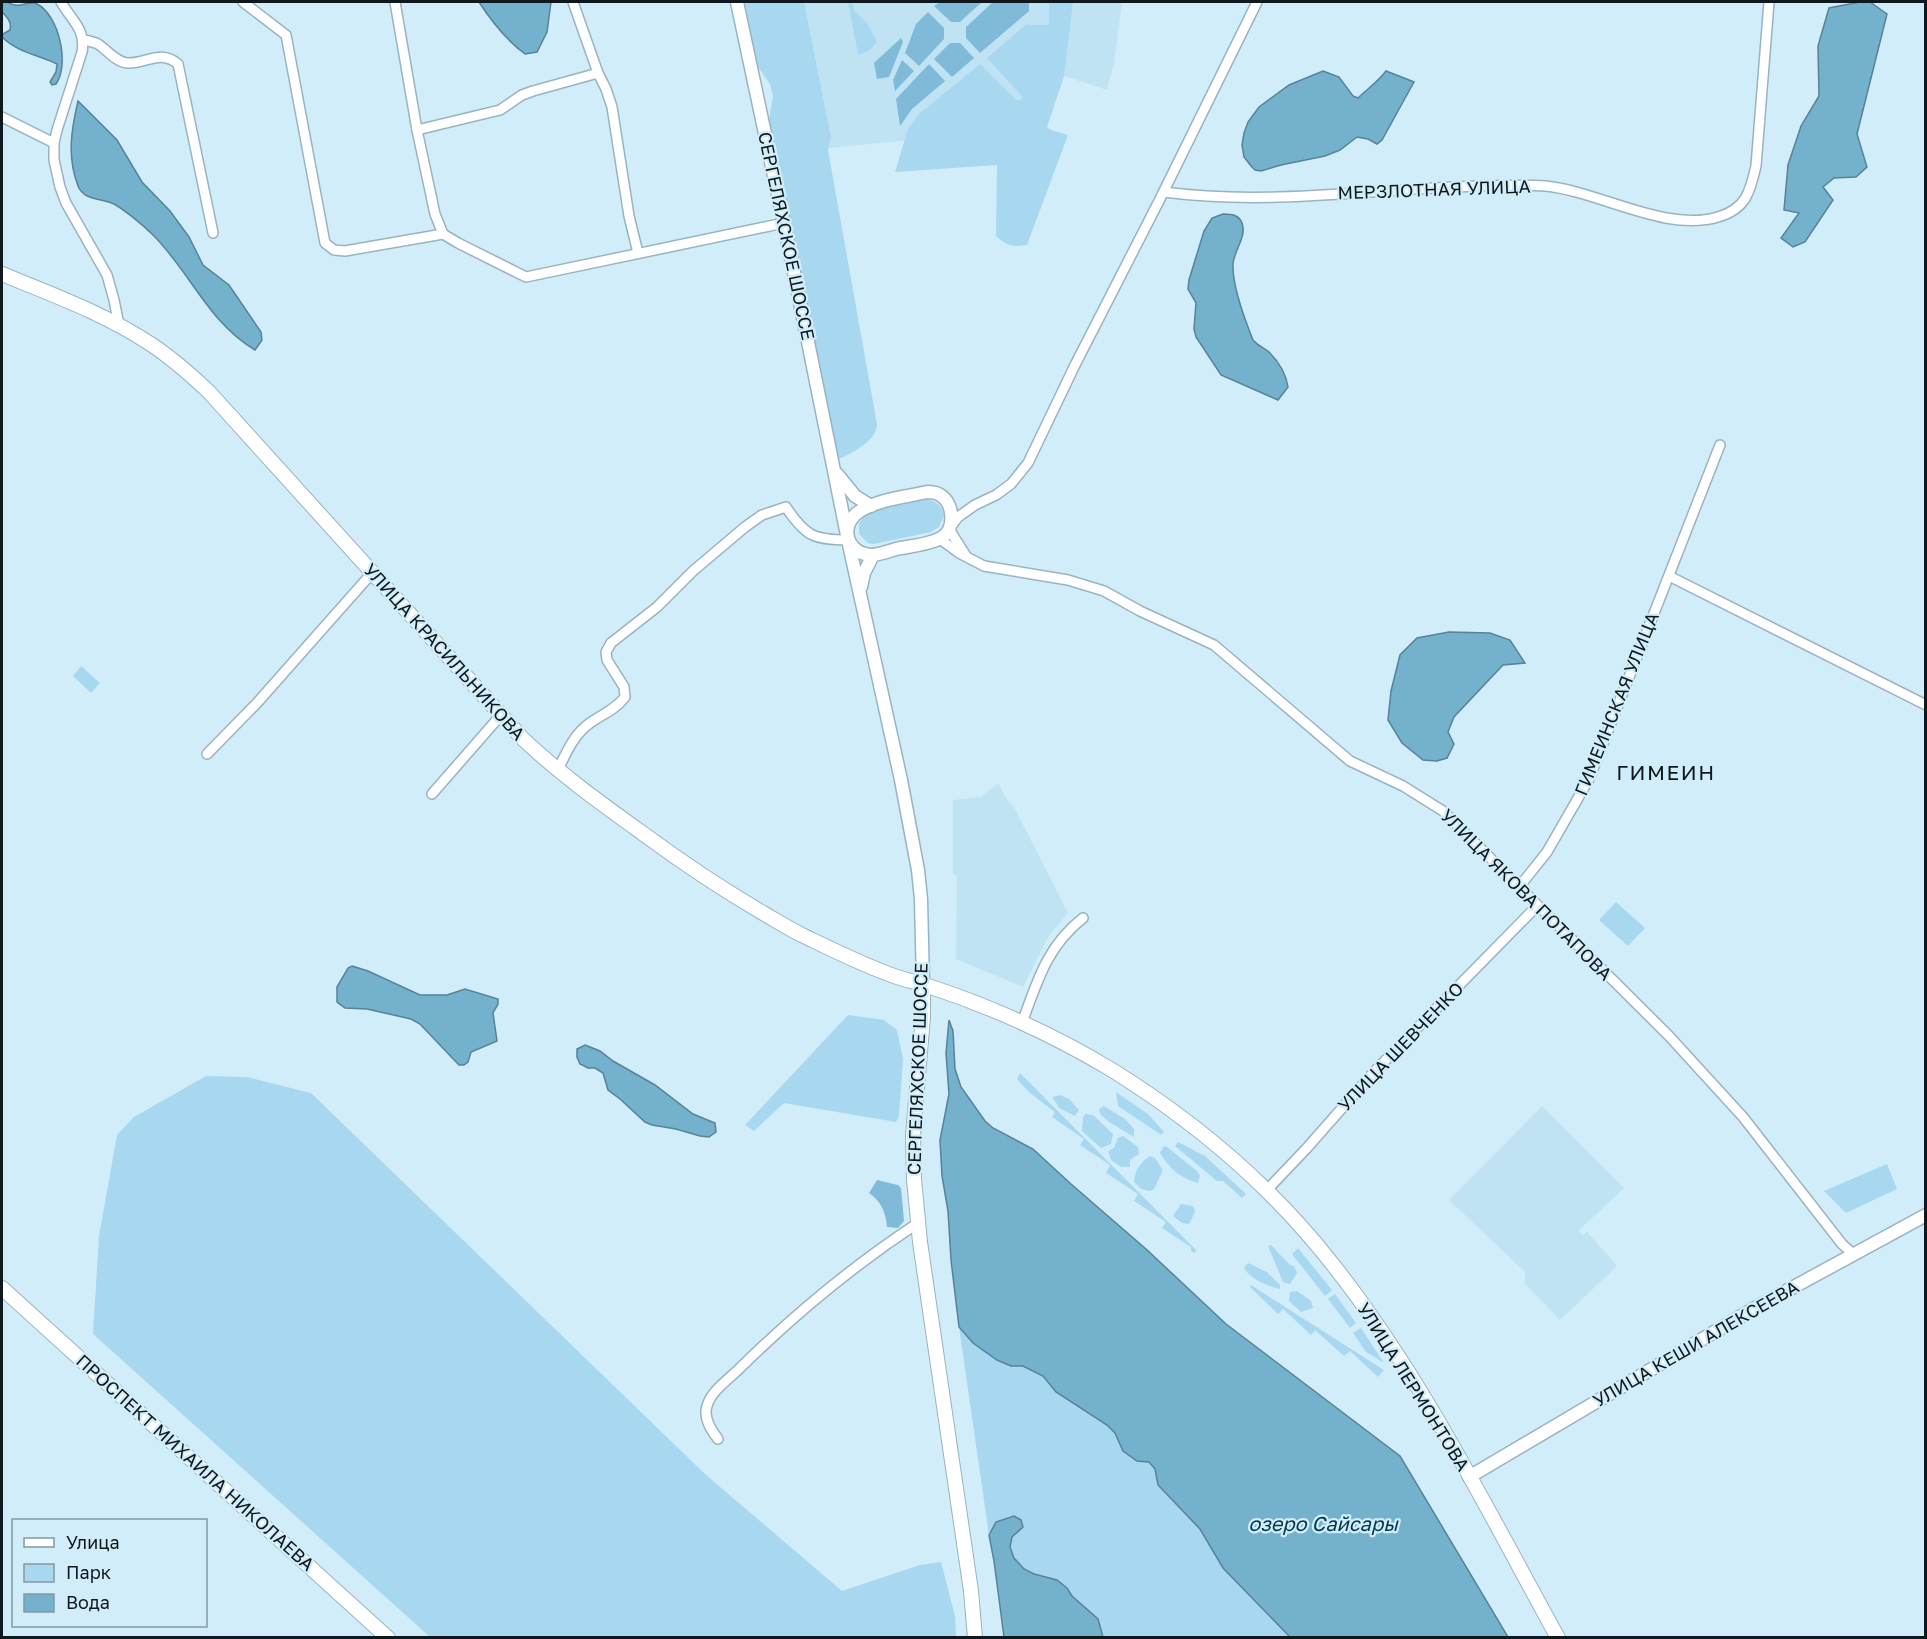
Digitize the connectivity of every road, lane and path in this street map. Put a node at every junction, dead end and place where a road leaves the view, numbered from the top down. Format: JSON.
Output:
{"nodes":[{"id":1,"x":61,"y":2,"type":"edge"},
{"id":2,"x":243,"y":2,"type":"edge"},
{"id":3,"x":395,"y":2,"type":"edge"},
{"id":4,"x":573,"y":2,"type":"edge"},
{"id":5,"x":737,"y":2,"type":"edge"},
{"id":6,"x":1257,"y":2,"type":"edge"},
{"id":7,"x":1769,"y":2,"type":"edge"},
{"id":8,"x":84,"y":40,"type":"junction"},
{"id":9,"x":598,"y":73,"type":"junction"},
{"id":10,"x":2,"y":117,"type":"edge"},
{"id":11,"x":417,"y":130,"type":"junction"},
{"id":12,"x":54,"y":143,"type":"junction"},
{"id":13,"x":1164,"y":192,"type":"junction"},
{"id":14,"x":784,"y":223,"type":"junction"},
{"id":15,"x":213,"y":233,"type":"dead end"},
{"id":16,"x":443,"y":234,"type":"junction"},
{"id":17,"x":638,"y":253,"type":"junction"},
{"id":18,"x":2,"y":274,"type":"edge"},
{"id":19,"x":119,"y":325,"type":"junction"},
{"id":20,"x":1720,"y":445,"type":"dead end"},
{"id":21,"x":834,"y":471,"type":"junction"},
{"id":22,"x":975,"y":505,"type":"junction"},
{"id":23,"x":871,"y":506,"type":"junction"},
{"id":24,"x":951,"y":509,"type":"junction"},
{"id":25,"x":949,"y":529,"type":"junction"},
{"id":26,"x":940,"y":539,"type":"junction"},
{"id":27,"x":848,"y":540,"type":"junction"},
{"id":28,"x":873,"y":555,"type":"junction"},
{"id":29,"x":968,"y":558,"type":"junction"},
{"id":30,"x":372,"y":573,"type":"junction"},
{"id":31,"x":1669,"y":576,"type":"junction"},
{"id":32,"x":860,"y":591,"type":"junction"},
{"id":33,"x":1926,"y":705,"type":"edge"},
{"id":34,"x":501,"y":715,"type":"junction"},
{"id":35,"x":207,"y":754,"type":"dead end"},
{"id":36,"x":558,"y":770,"type":"junction"},
{"id":37,"x":432,"y":794,"type":"dead end"},
{"id":38,"x":1519,"y":887,"type":"junction"},
{"id":39,"x":1537,"y":906,"type":"junction"},
{"id":40,"x":1083,"y":918,"type":"dead end"},
{"id":41,"x":923,"y":984,"type":"junction"},
{"id":42,"x":1022,"y":1023,"type":"junction"},
{"id":43,"x":1266,"y":1191,"type":"junction"},
{"id":44,"x":1926,"y":1215,"type":"edge"},
{"id":45,"x":918,"y":1223,"type":"junction"},
{"id":46,"x":1853,"y":1254,"type":"junction"},
{"id":47,"x":2,"y":1288,"type":"edge"},
{"id":48,"x":718,"y":1439,"type":"dead end"},
{"id":49,"x":1469,"y":1477,"type":"junction"},
{"id":50,"x":388,"y":1638,"type":"edge"},
{"id":51,"x":975,"y":1638,"type":"edge"},
{"id":52,"x":1558,"y":1638,"type":"edge"}],
"edges":[{"from":1,"to":8,"type":"street"},
{"from":2,"to":16,"type":"street"},
{"from":3,"to":11,"type":"street"},
{"from":4,"to":9,"type":"street"},
{"from":5,"to":14,"type":"main road","name":"СЕРГЕЛЯХСКОЕ ШОССЕ"},
{"from":6,"to":13,"type":"street"},
{"from":7,"to":13,"type":"street","name":"МЕРЗЛОТНАЯ УЛИЦА"},
{"from":8,"to":12,"type":"street"},
{"from":8,"to":15,"type":"street"},
{"from":9,"to":11,"type":"street"},
{"from":9,"to":17,"type":"street"},
{"from":10,"to":12,"type":"street"},
{"from":11,"to":16,"type":"street"},
{"from":12,"to":19,"type":"street"},
{"from":13,"to":22,"type":"street"},
{"from":14,"to":17,"type":"street"},
{"from":14,"to":21,"type":"main road","name":"СЕРГЕЛЯХСКОЕ ШОССЕ"},
{"from":16,"to":17,"type":"street"},
{"from":18,"to":19,"type":"main road","name":"УЛИЦА КРАСИЛЬНИКОВА"},
{"from":19,"to":30,"type":"main road","name":"УЛИЦА КРАСИЛЬНИКОВА"},
{"from":20,"to":31,"type":"street","name":"ГИМЕИНСКАЯ УЛИЦА"},
{"from":21,"to":23,"type":"main road","name":"СЕРГЕЛЯХСКОЕ ШОССЕ"},
{"from":21,"to":27,"type":"main road","name":"СЕРГЕЛЯХСКОЕ ШОССЕ"},
{"from":22,"to":24,"type":"street"},
{"from":22,"to":25,"type":"street"},
{"from":23,"to":24,"type":"main road"},
{"from":23,"to":27,"type":"main road"},
{"from":24,"to":25,"type":"main road"},
{"from":25,"to":26,"type":"main road"},
{"from":25,"to":29,"type":"street"},
{"from":26,"to":28,"type":"main road"},
{"from":26,"to":29,"type":"street","name":"УЛИЦА ЯКОВА ПОТАПОВА"},
{"from":27,"to":28,"type":"main road"},
{"from":27,"to":32,"type":"main road","name":"СЕРГЕЛЯХСКОЕ ШОССЕ"},
{"from":27,"to":36,"type":"street"},
{"from":28,"to":32,"type":"main road"},
{"from":29,"to":38,"type":"street","name":"УЛИЦА ЯКОВА ПОТАПОВА"},
{"from":30,"to":34,"type":"main road","name":"УЛИЦА КРАСИЛЬНИКОВА"},
{"from":30,"to":35,"type":"street"},
{"from":31,"to":33,"type":"street"},
{"from":31,"to":38,"type":"street","name":"ГИМЕИНСКАЯ УЛИЦА"},
{"from":32,"to":41,"type":"main road","name":"СЕРГЕЛЯХСКОЕ ШОССЕ"},
{"from":34,"to":36,"type":"main road","name":"УЛИЦА КРАСИЛЬНИКОВА"},
{"from":34,"to":37,"type":"street"},
{"from":36,"to":41,"type":"main road","name":"УЛИЦА КРАСИЛЬНИКОВА"},
{"from":38,"to":39,"type":"street","name":"УЛИЦА ЯКОВА ПОТАПОВА"},
{"from":39,"to":43,"type":"street","name":"УЛИЦА ШЕВЧЕНКО"},
{"from":39,"to":46,"type":"street","name":"УЛИЦА ЯКОВА ПОТАПОВА"},
{"from":40,"to":42,"type":"street"},
{"from":41,"to":42,"type":"main road","name":"УЛИЦА ЛЕРМОНТОВА"},
{"from":41,"to":45,"type":"main road","name":"СЕРГЕЛЯХСКОЕ ШОССЕ"},
{"from":42,"to":43,"type":"main road","name":"УЛИЦА ЛЕРМОНТОВА"},
{"from":43,"to":49,"type":"main road","name":"УЛИЦА ЛЕРМОНТОВА"},
{"from":44,"to":46,"type":"main road","name":"УЛИЦА КЕШИ АЛЕКСЕЕВА"},
{"from":45,"to":48,"type":"street"},
{"from":45,"to":51,"type":"main road","name":"СЕРГЕЛЯХСКОЕ ШОССЕ"},
{"from":46,"to":49,"type":"main road","name":"УЛИЦА КЕШИ АЛЕКСЕЕВА"},
{"from":47,"to":50,"type":"main road","name":"ПРОСПЕКТ МИХАИЛА НИКОЛАЕВА"},
{"from":49,"to":52,"type":"main road","name":"УЛИЦА ЛЕРМОНТОВА"}]}
